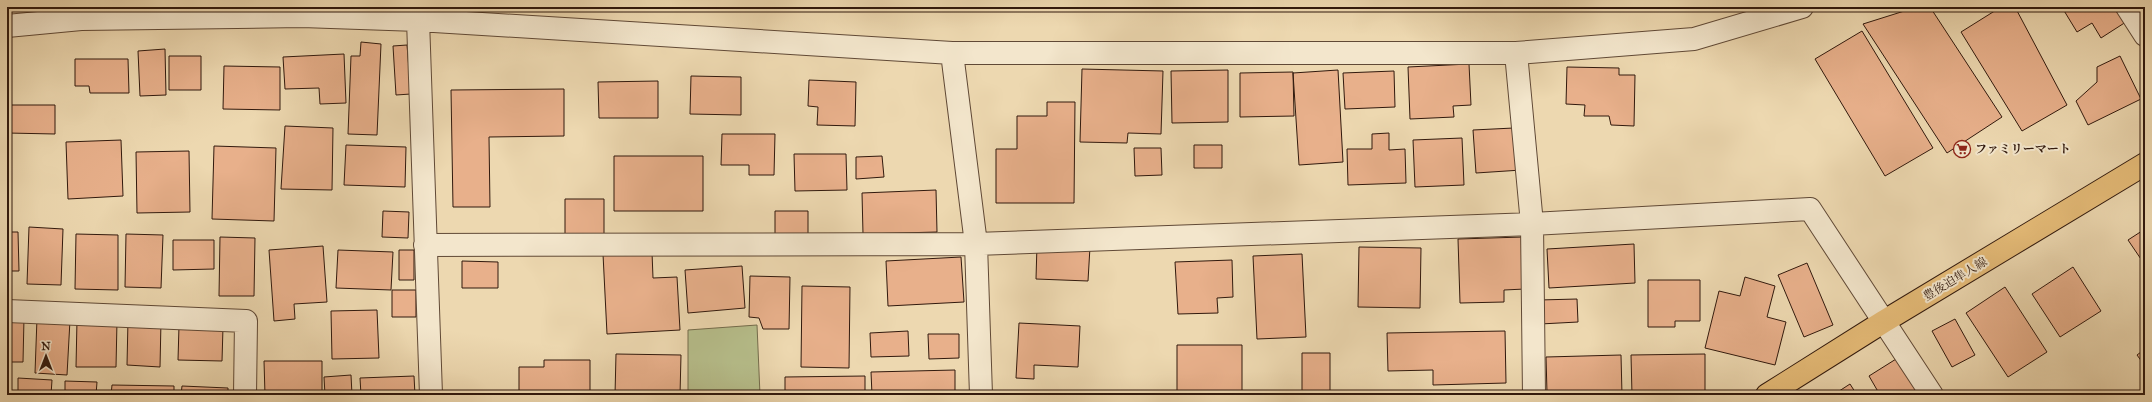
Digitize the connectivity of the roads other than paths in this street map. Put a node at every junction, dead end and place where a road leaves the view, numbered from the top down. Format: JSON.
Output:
{"nodes":[{"id":1,"x":1802,"y":7,"type":"edge"},
{"id":2,"x":2127,"y":7,"type":"edge"},
{"id":3,"x":302,"y":12,"type":"edge"},
{"id":4,"x":418,"y":20,"type":"junction"},
{"id":5,"x":7,"y":26,"type":"edge"},
{"id":6,"x":2145,"y":35,"type":"edge"},
{"id":7,"x":952,"y":53,"type":"junction"},
{"id":8,"x":1516,"y":53,"type":"junction"},
{"id":9,"x":2145,"y":164,"type":"edge"},
{"id":10,"x":1532,"y":224,"type":"junction"},
{"id":11,"x":976,"y":244,"type":"junction"},
{"id":12,"x":425,"y":245,"type":"junction"},
{"id":13,"x":7,"y":311,"type":"edge"},
{"id":14,"x":1883,"y":322,"type":"junction"},
{"id":15,"x":245,"y":395,"type":"edge"},
{"id":16,"x":431,"y":395,"type":"edge"},
{"id":17,"x":981,"y":395,"type":"edge"},
{"id":18,"x":1534,"y":395,"type":"edge"},
{"id":19,"x":1767,"y":395,"type":"edge"},
{"id":20,"x":1932,"y":395,"type":"edge"}],
"edges":[{"from":1,"to":8,"type":"street"},
{"from":2,"to":6,"type":"street"},
{"from":3,"to":4,"type":"street"},
{"from":3,"to":5,"type":"street"},
{"from":4,"to":7,"type":"street"},
{"from":4,"to":12,"type":"street"},
{"from":7,"to":8,"type":"street"},
{"from":7,"to":11,"type":"street"},
{"from":8,"to":10,"type":"street"},
{"from":9,"to":14,"type":"main road","name":"豊後迫隼人線"},
{"from":10,"to":11,"type":"street"},
{"from":10,"to":14,"type":"street"},
{"from":10,"to":18,"type":"street"},
{"from":11,"to":12,"type":"street"},
{"from":11,"to":17,"type":"street"},
{"from":12,"to":16,"type":"street"},
{"from":13,"to":15,"type":"street"},
{"from":14,"to":19,"type":"main road","name":"豊後迫隼人線"},
{"from":14,"to":20,"type":"street"}]}
